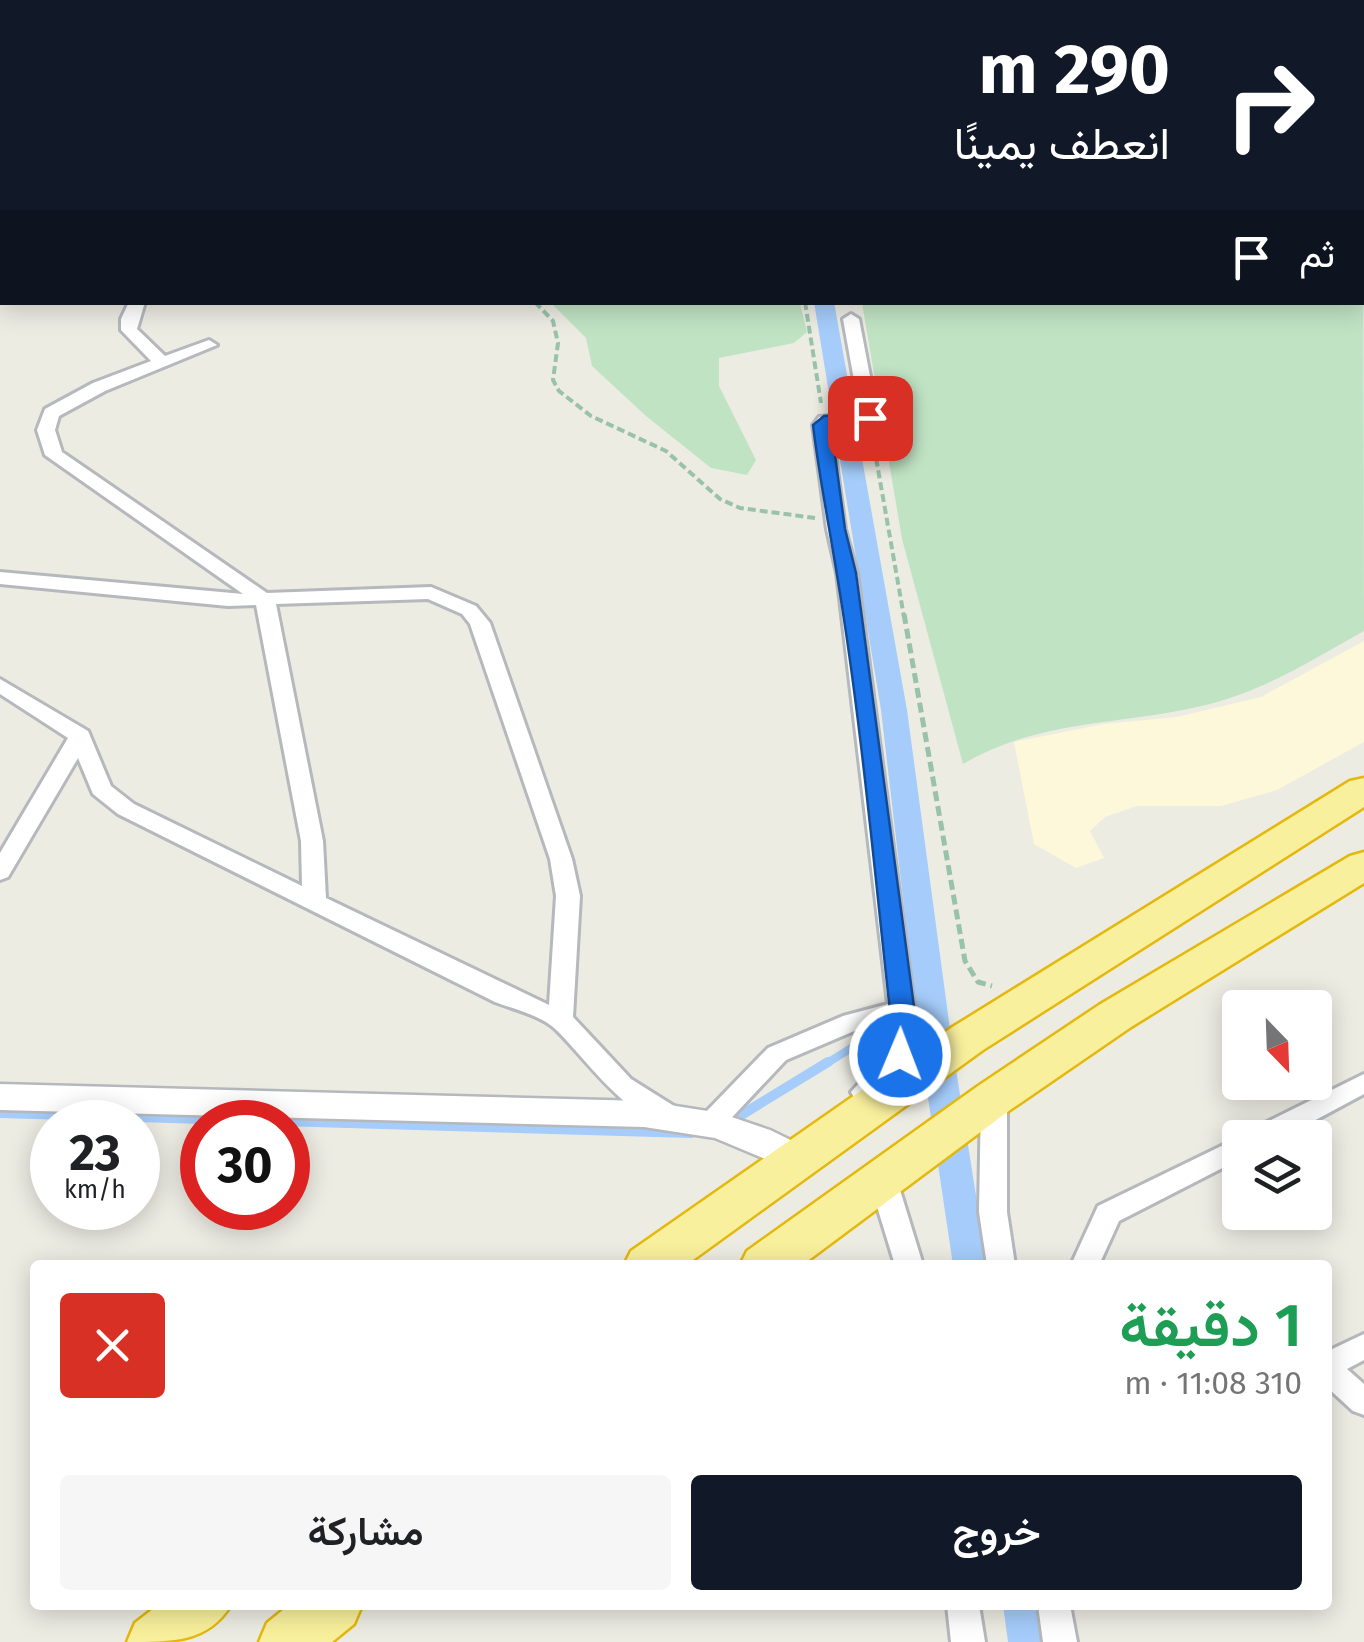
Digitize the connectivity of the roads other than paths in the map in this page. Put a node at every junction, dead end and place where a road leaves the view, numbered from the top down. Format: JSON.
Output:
{"nodes":[{"id":1,"x":136,"y":305,"type":"edge"},
{"id":2,"x":851,"y":319,"type":"dead end"},
{"id":3,"x":208,"y":345,"type":"dead end"},
{"id":4,"x":162,"y":363,"type":"junction"},
{"id":5,"x":7,"y":579,"type":"edge"},
{"id":6,"x":264,"y":600,"type":"junction"},
{"id":7,"x":0,"y":602,"type":"edge"},
{"id":8,"x":0,"y":686,"type":"edge"},
{"id":9,"x":80,"y":736,"type":"junction"},
{"id":10,"x":1364,"y":790,"type":"edge"},
{"id":11,"x":1262,"y":851,"type":"junction"},
{"id":12,"x":1364,"y":865,"type":"edge"},
{"id":13,"x":0,"y":872,"type":"edge"},
{"id":14,"x":1324,"y":889,"type":"junction"},
{"id":15,"x":314,"y":902,"type":"junction"},
{"id":16,"x":901,"y":1010,"type":"junction"},
{"id":17,"x":560,"y":1019,"type":"junction"},
{"id":18,"x":1364,"y":1083,"type":"edge"},
{"id":19,"x":0,"y":1096,"type":"edge"},
{"id":20,"x":981,"y":1106,"type":"junction"},
{"id":21,"x":665,"y":1114,"type":"junction"},
{"id":22,"x":1293,"y":1120,"type":"edge"},
{"id":23,"x":712,"y":1122,"type":"junction"},
{"id":24,"x":773,"y":1148,"type":"junction"},
{"id":25,"x":1222,"y":1155,"type":"edge"},
{"id":26,"x":897,"y":1167,"type":"junction"},
{"id":27,"x":655,"y":1260,"type":"edge"},
{"id":28,"x":772,"y":1260,"type":"edge"},
{"id":29,"x":908,"y":1260,"type":"edge"},
{"id":30,"x":1000,"y":1260,"type":"edge"},
{"id":31,"x":1087,"y":1260,"type":"edge"},
{"id":32,"x":1364,"y":1346,"type":"edge"},
{"id":33,"x":1332,"y":1366,"type":"edge"},
{"id":34,"x":1332,"y":1372,"type":"edge"},
{"id":35,"x":1364,"y":1402,"type":"edge"},
{"id":36,"x":196,"y":1610,"type":"edge"},
{"id":37,"x":327,"y":1610,"type":"edge"},
{"id":38,"x":964,"y":1610,"type":"edge"},
{"id":39,"x":1055,"y":1610,"type":"edge"},
{"id":40,"x":156,"y":1642,"type":"edge"},
{"id":41,"x":288,"y":1642,"type":"edge"},
{"id":42,"x":968,"y":1642,"type":"edge"},
{"id":43,"x":1060,"y":1642,"type":"edge"}],
"edges":[{"from":1,"to":4,"type":"street"},
{"from":2,"to":16,"type":"street"},
{"from":3,"to":4,"type":"street"},
{"from":4,"to":6,"type":"street"},
{"from":5,"to":6,"type":"street"},
{"from":5,"to":7,"type":"street"},
{"from":6,"to":15,"type":"street"},
{"from":6,"to":17,"type":"street"},
{"from":8,"to":9,"type":"street"},
{"from":9,"to":13,"type":"street"},
{"from":9,"to":15,"type":"street"},
{"from":10,"to":11,"type":"highway"},
{"from":11,"to":14,"type":"highway"},
{"from":11,"to":24,"type":"highway"},
{"from":12,"to":14,"type":"highway"},
{"from":14,"to":20,"type":"highway"},
{"from":15,"to":17,"type":"street"},
{"from":16,"to":23,"type":"street"},
{"from":16,"to":24,"type":"street"},
{"from":17,"to":21,"type":"street"},
{"from":18,"to":22,"type":"street"},
{"from":19,"to":21,"type":"street"},
{"from":20,"to":26,"type":"highway"},
{"from":20,"to":30,"type":"street"},
{"from":21,"to":23,"type":"street"},
{"from":23,"to":24,"type":"street"},
{"from":24,"to":27,"type":"highway"},
{"from":25,"to":31,"type":"street"},
{"from":26,"to":28,"type":"highway"},
{"from":26,"to":29,"type":"street"},
{"from":32,"to":33,"type":"street"},
{"from":34,"to":35,"type":"street"},
{"from":36,"to":40,"type":"highway"},
{"from":37,"to":41,"type":"highway"},
{"from":38,"to":42,"type":"street"},
{"from":39,"to":43,"type":"street"}]}
